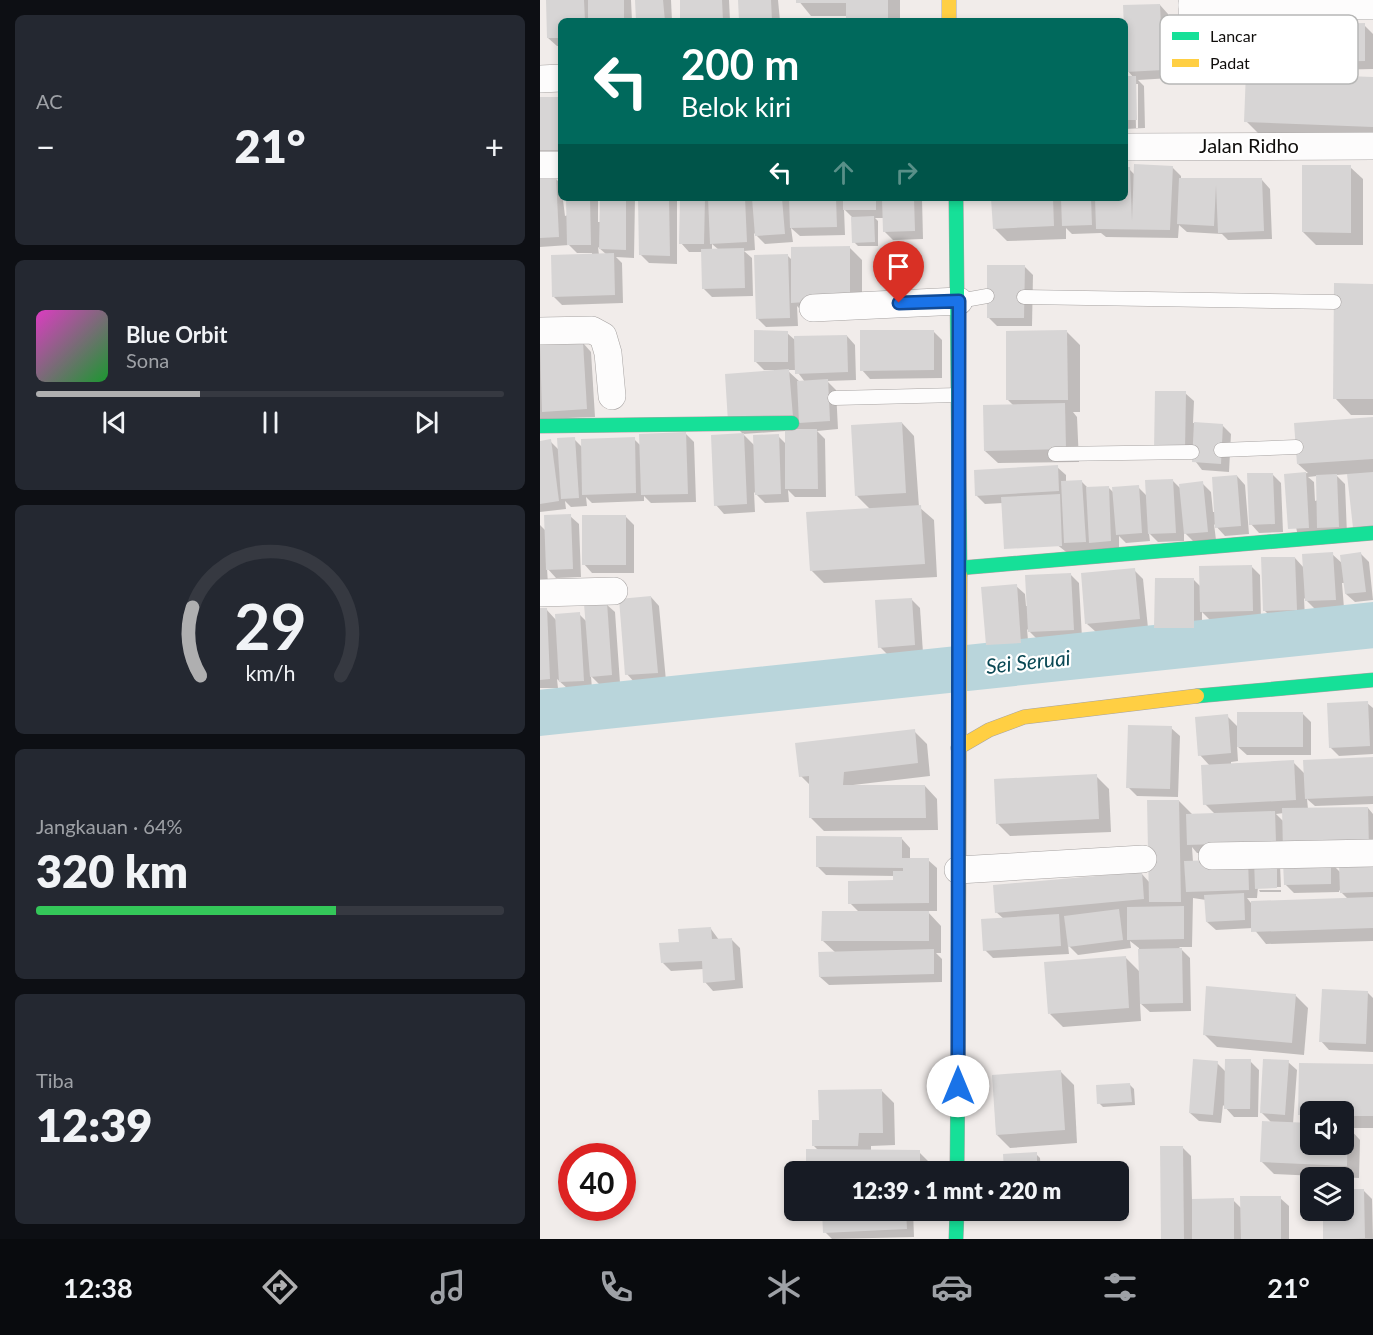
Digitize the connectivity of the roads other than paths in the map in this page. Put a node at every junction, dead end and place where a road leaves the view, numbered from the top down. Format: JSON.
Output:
{"nodes":[{"id":1,"x":949,"y":0,"type":"edge"},
{"id":2,"x":1192,"y":3,"type":"edge"},
{"id":3,"x":1373,"y":6,"type":"edge"},
{"id":4,"x":949,"y":18,"type":"edge"},
{"id":5,"x":558,"y":78,"type":"edge"},
{"id":6,"x":540,"y":79,"type":"edge"},
{"id":7,"x":1373,"y":146,"type":"edge"},
{"id":8,"x":1128,"y":147,"type":"edge"},
{"id":9,"x":540,"y":165,"type":"edge"},
{"id":10,"x":558,"y":165,"type":"edge"},
{"id":11,"x":956,"y":201,"type":"edge"},
{"id":12,"x":987,"y":296,"type":"dead end"},
{"id":13,"x":1024,"y":297,"type":"dead end"},
{"id":14,"x":959,"y":301,"type":"junction"},
{"id":15,"x":1334,"y":302,"type":"dead end"},
{"id":16,"x":813,"y":308,"type":"dead end"},
{"id":17,"x":540,"y":331,"type":"edge"},
{"id":18,"x":958,"y":395,"type":"junction"},
{"id":19,"x":612,"y":396,"type":"dead end"},
{"id":20,"x":835,"y":398,"type":"dead end"},
{"id":21,"x":792,"y":423,"type":"dead end"},
{"id":22,"x":540,"y":426,"type":"edge"},
{"id":23,"x":1296,"y":447,"type":"dead end"},
{"id":24,"x":1221,"y":450,"type":"dead end"},
{"id":25,"x":1192,"y":452,"type":"dead end"},
{"id":26,"x":1055,"y":454,"type":"dead end"},
{"id":27,"x":1373,"y":533,"type":"edge"},
{"id":28,"x":960,"y":568,"type":"junction"},
{"id":29,"x":614,"y":591,"type":"dead end"},
{"id":30,"x":540,"y":593,"type":"edge"},
{"id":31,"x":1373,"y":680,"type":"edge"},
{"id":32,"x":958,"y":748,"type":"junction"},
{"id":33,"x":1373,"y":853,"type":"edge"},
{"id":34,"x":1212,"y":856,"type":"dead end"},
{"id":35,"x":1143,"y":859,"type":"dead end"},
{"id":36,"x":958,"y":870,"type":"junction"},
{"id":37,"x":957,"y":1161,"type":"edge"},
{"id":38,"x":957,"y":1221,"type":"edge"},
{"id":39,"x":956,"y":1239,"type":"edge"}],
"edges":[{"from":1,"to":4,"type":"street"},
{"from":2,"to":3,"type":"street"},
{"from":5,"to":6,"type":"street"},
{"from":7,"to":8,"type":"street","name":"Jalan Ridho"},
{"from":9,"to":10,"type":"street"},
{"from":11,"to":14,"type":"street"},
{"from":12,"to":14,"type":"lane"},
{"from":13,"to":15,"type":"lane"},
{"from":14,"to":16,"type":"street"},
{"from":14,"to":18,"type":"street"},
{"from":17,"to":19,"type":"street"},
{"from":18,"to":20,"type":"lane"},
{"from":18,"to":28,"type":"street"},
{"from":21,"to":22,"type":"street"},
{"from":23,"to":24,"type":"lane"},
{"from":25,"to":26,"type":"lane"},
{"from":27,"to":28,"type":"street"},
{"from":28,"to":32,"type":"street"},
{"from":29,"to":30,"type":"street"},
{"from":31,"to":32,"type":"street"},
{"from":32,"to":36,"type":"street"},
{"from":33,"to":34,"type":"street"},
{"from":35,"to":36,"type":"street"},
{"from":36,"to":37,"type":"street"},
{"from":38,"to":39,"type":"street"}]}
